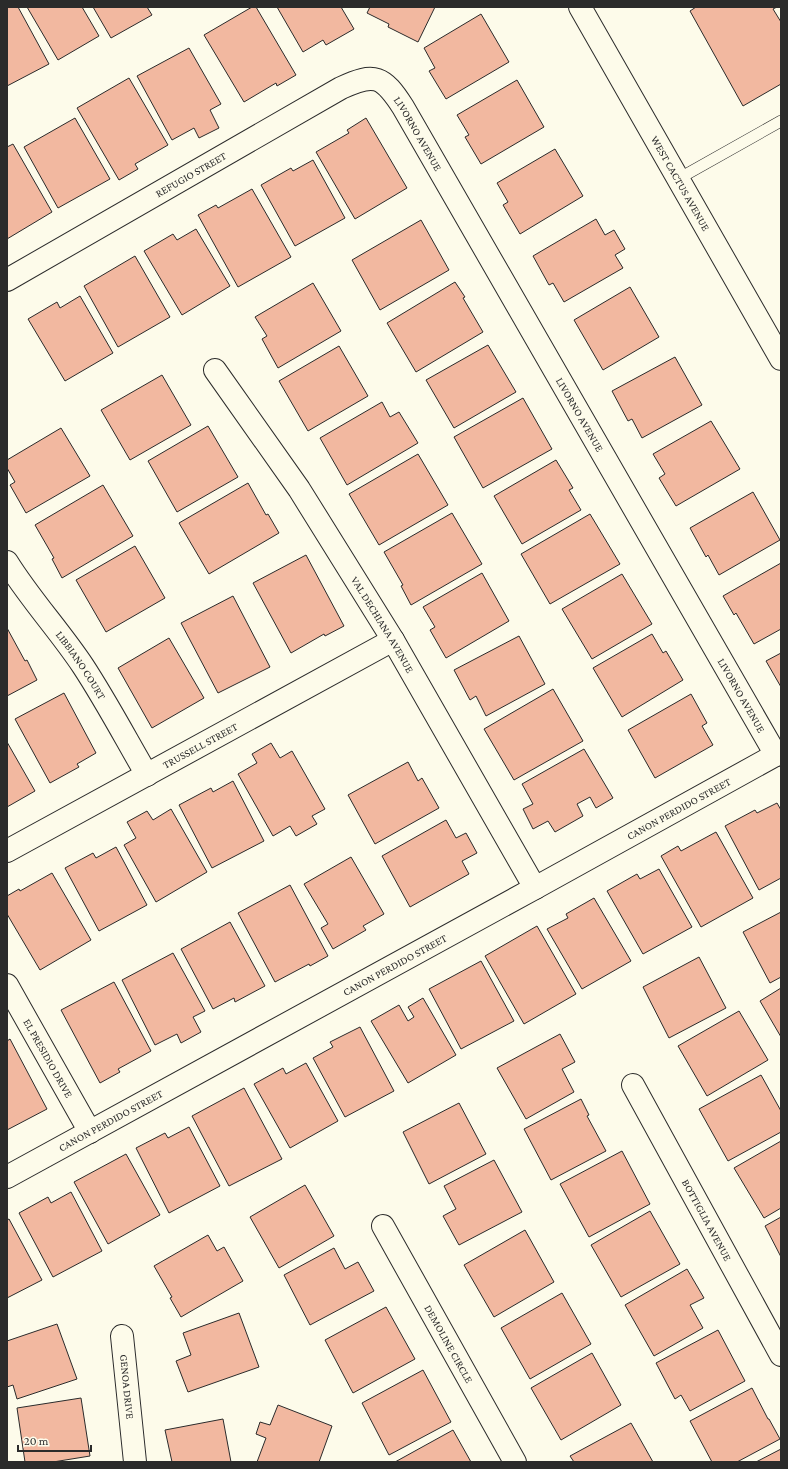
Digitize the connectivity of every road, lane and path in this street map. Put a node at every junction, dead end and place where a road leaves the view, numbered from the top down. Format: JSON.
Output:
{"nodes":[{"id":1,"x":580,"y":7,"type":"edge"},
{"id":2,"x":378,"y":80,"type":"joint"},
{"id":3,"x":781,"y":121,"type":"edge"},
{"id":4,"x":678,"y":179,"type":"junction"},
{"id":5,"x":7,"y":280,"type":"edge"},
{"id":6,"x":781,"y":359,"type":"edge"},
{"id":7,"x":215,"y":370,"type":"dead end"},
{"id":8,"x":7,"y":562,"type":"edge"},
{"id":9,"x":393,"y":640,"type":"junction"},
{"id":10,"x":778,"y":753,"type":"edge"},
{"id":11,"x":147,"y":775,"type":"junction"},
{"id":12,"x":7,"y":852,"type":"edge"},
{"id":13,"x":535,"y":888,"type":"junction"},
{"id":14,"x":7,"y":985,"type":"edge"},
{"id":15,"x":633,"y":1085,"type":"dead end"},
{"id":16,"x":90,"y":1132,"type":"junction"},
{"id":17,"x":7,"y":1177,"type":"edge"},
{"id":18,"x":383,"y":1226,"type":"dead end"},
{"id":19,"x":122,"y":1336,"type":"dead end"},
{"id":20,"x":781,"y":1355,"type":"edge"},
{"id":21,"x":135,"y":1462,"type":"edge"},
{"id":22,"x":515,"y":1462,"type":"edge"}],
"edges":[{"from":1,"to":4,"type":"street","name":"WEST CACTUS AVENUE"},
{"from":2,"to":5,"type":"street","name":"REFUGIO STREET"},
{"from":2,"to":10,"type":"street","name":"LIVORNO AVENUE"},
{"from":3,"to":4,"type":"lane"},
{"from":4,"to":6,"type":"street","name":"WEST CACTUS AVENUE"},
{"from":7,"to":9,"type":"street","name":"VAL DECHIANA AVENUE"},
{"from":8,"to":11,"type":"street","name":"LIBBIANO COURT"},
{"from":9,"to":11,"type":"street","name":"TRUSSELL STREET"},
{"from":9,"to":13,"type":"street","name":"VAL DECHIANA AVENUE"},
{"from":10,"to":13,"type":"street","name":"CANON PERDIDO STREET"},
{"from":11,"to":12,"type":"street","name":"TRUSSELL STREET"},
{"from":13,"to":16,"type":"street","name":"CANON PERDIDO STREET"},
{"from":14,"to":16,"type":"street","name":"EL PRESIDIO DRIVE"},
{"from":15,"to":20,"type":"street","name":"BOTTIGLIA AVENUE"},
{"from":16,"to":17,"type":"street","name":"CANON PERDIDO STREET"},
{"from":18,"to":22,"type":"street","name":"DEMOLINE CIRCLE"},
{"from":19,"to":21,"type":"street","name":"GENOA DRIVE"}]}
